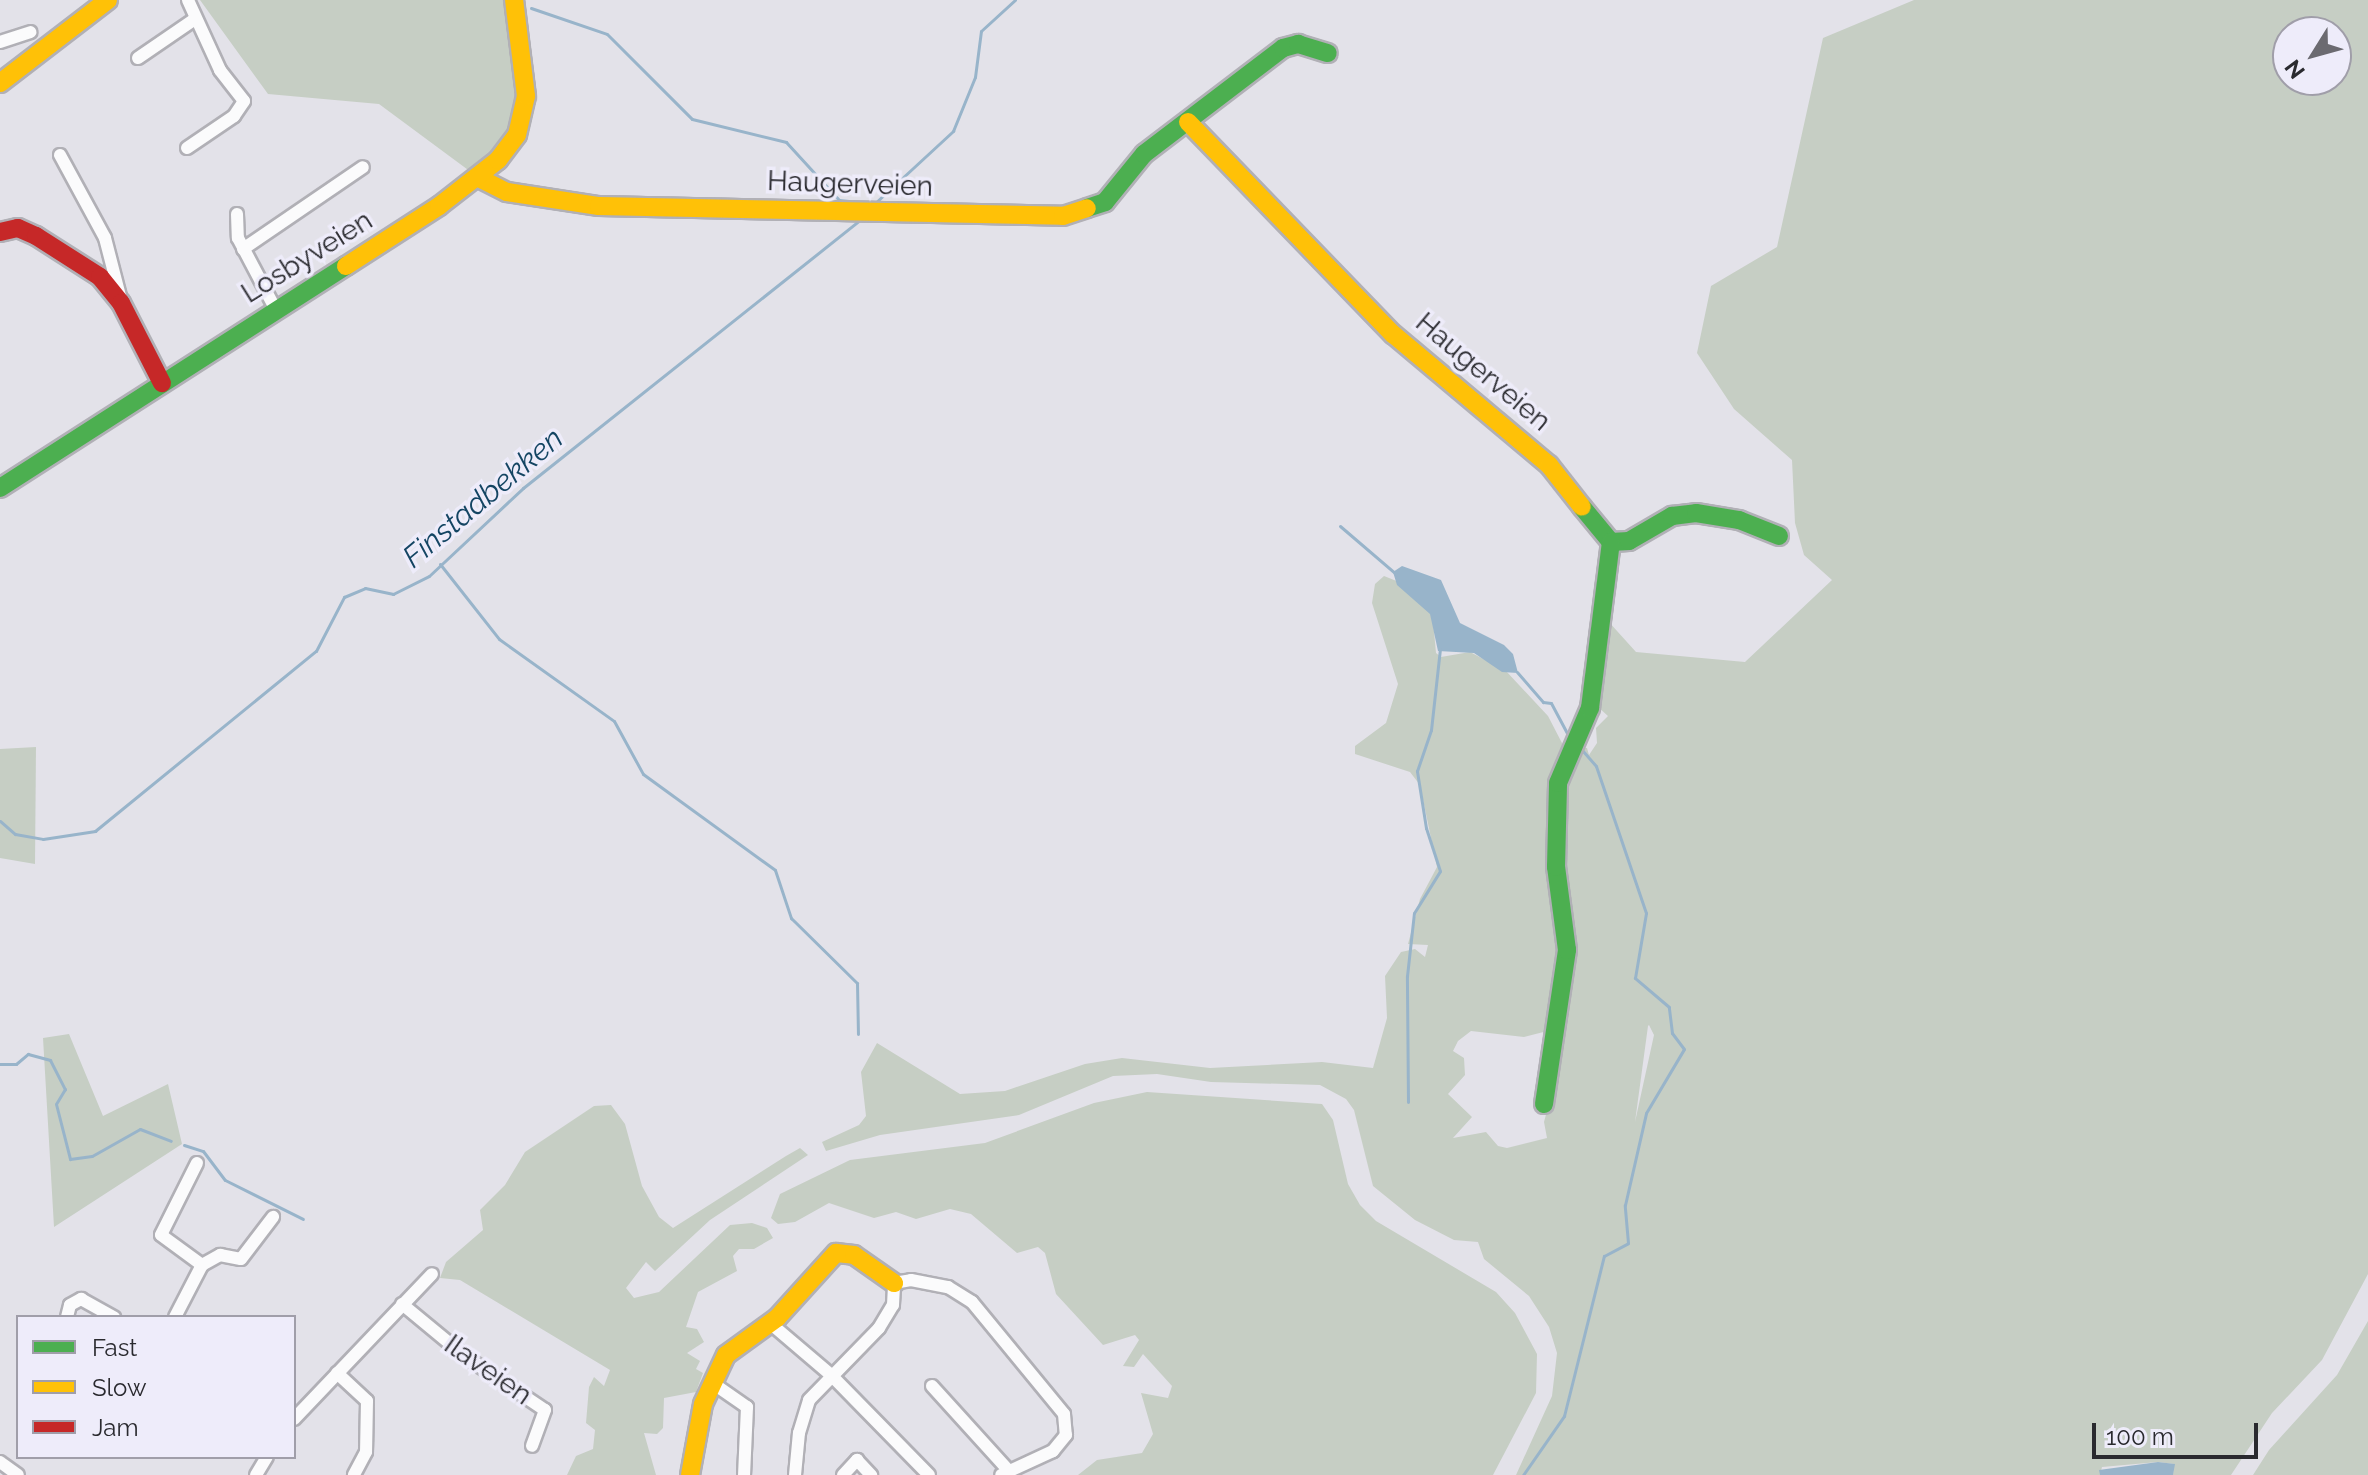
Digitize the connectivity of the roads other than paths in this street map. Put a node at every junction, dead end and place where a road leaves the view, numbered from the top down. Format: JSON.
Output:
{"nodes":[{"id":1,"x":108,"y":0,"type":"edge"},
{"id":2,"x":188,"y":0,"type":"edge"},
{"id":3,"x":513,"y":0,"type":"edge"},
{"id":4,"x":195,"y":19,"type":"junction"},
{"id":5,"x":30,"y":32,"type":"dead end"},
{"id":6,"x":0,"y":42,"type":"edge"},
{"id":7,"x":1328,"y":53,"type":"dead end"},
{"id":8,"x":138,"y":58,"type":"dead end"},
{"id":9,"x":0,"y":83,"type":"edge"},
{"id":10,"x":1188,"y":122,"type":"junction"},
{"id":11,"x":187,"y":148,"type":"dead end"},
{"id":12,"x":60,"y":155,"type":"dead end"},
{"id":13,"x":363,"y":167,"type":"dead end"},
{"id":14,"x":479,"y":178,"type":"junction"},
{"id":15,"x":237,"y":214,"type":"dead end"},
{"id":16,"x":0,"y":232,"type":"edge"},
{"id":17,"x":243,"y":249,"type":"junction"},
{"id":18,"x":121,"y":303,"type":"junction"},
{"id":19,"x":276,"y":310,"type":"junction"},
{"id":20,"x":162,"y":383,"type":"junction"},
{"id":21,"x":0,"y":488,"type":"edge"},
{"id":22,"x":1779,"y":536,"type":"dead end"},
{"id":23,"x":1611,"y":542,"type":"junction"},
{"id":24,"x":1544,"y":1104,"type":"dead end"},
{"id":25,"x":197,"y":1163,"type":"dead end"},
{"id":26,"x":273,"y":1217,"type":"dead end"},
{"id":27,"x":202,"y":1265,"type":"junction"},
{"id":28,"x":432,"y":1274,"type":"dead end"},
{"id":29,"x":894,"y":1283,"type":"junction"},
{"id":30,"x":402,"y":1304,"type":"junction"},
{"id":31,"x":68,"y":1315,"type":"edge"},
{"id":32,"x":106,"y":1315,"type":"edge"},
{"id":33,"x":176,"y":1315,"type":"edge"},
{"id":34,"x":770,"y":1323,"type":"junction"},
{"id":35,"x":337,"y":1373,"type":"junction"},
{"id":36,"x":831,"y":1375,"type":"junction"},
{"id":37,"x":711,"y":1382,"type":"junction"},
{"id":38,"x":932,"y":1386,"type":"dead end"},
{"id":39,"x":296,"y":1417,"type":"edge"},
{"id":40,"x":532,"y":1446,"type":"dead end"},
{"id":41,"x":0,"y":1462,"type":"edge"},
{"id":42,"x":1005,"y":1473,"type":"edge"},
{"id":43,"x":18,"y":1475,"type":"edge"},
{"id":44,"x":354,"y":1475,"type":"edge"},
{"id":45,"x":690,"y":1475,"type":"edge"},
{"id":46,"x":744,"y":1475,"type":"edge"},
{"id":47,"x":795,"y":1475,"type":"edge"},
{"id":48,"x":843,"y":1475,"type":"edge"},
{"id":49,"x":871,"y":1475,"type":"edge"},
{"id":50,"x":929,"y":1475,"type":"edge"}],
"edges":[{"from":1,"to":9,"type":"street"},
{"from":2,"to":4,"type":"street"},
{"from":3,"to":14,"type":"street","name":"Losbyveien"},
{"from":4,"to":8,"type":"street"},
{"from":4,"to":11,"type":"street"},
{"from":5,"to":6,"type":"street"},
{"from":7,"to":10,"type":"street","name":"Haugerveien"},
{"from":10,"to":14,"type":"street","name":"Haugerveien"},
{"from":10,"to":23,"type":"street","name":"Haugerveien"},
{"from":12,"to":18,"type":"street"},
{"from":13,"to":17,"type":"street"},
{"from":14,"to":19,"type":"street","name":"Losbyveien"},
{"from":15,"to":17,"type":"street"},
{"from":16,"to":18,"type":"street"},
{"from":17,"to":19,"type":"street"},
{"from":18,"to":20,"type":"street"},
{"from":19,"to":20,"type":"street","name":"Losbyveien"},
{"from":20,"to":21,"type":"street","name":"Losbyveien"},
{"from":22,"to":23,"type":"street"},
{"from":23,"to":24,"type":"street"},
{"from":25,"to":27,"type":"street"},
{"from":26,"to":27,"type":"street"},
{"from":27,"to":33,"type":"street"},
{"from":28,"to":30,"type":"street"},
{"from":29,"to":34,"type":"street"},
{"from":29,"to":36,"type":"street"},
{"from":29,"to":42,"type":"street"},
{"from":30,"to":35,"type":"street"},
{"from":30,"to":40,"type":"street","name":"Ilaveien"},
{"from":31,"to":32,"type":"street"},
{"from":34,"to":36,"type":"street"},
{"from":34,"to":37,"type":"street"},
{"from":35,"to":39,"type":"street"},
{"from":35,"to":44,"type":"street"},
{"from":36,"to":47,"type":"street"},
{"from":36,"to":50,"type":"street"},
{"from":37,"to":45,"type":"street"},
{"from":37,"to":46,"type":"street"},
{"from":38,"to":42,"type":"street"},
{"from":41,"to":43,"type":"street"},
{"from":48,"to":49,"type":"street"}]}
